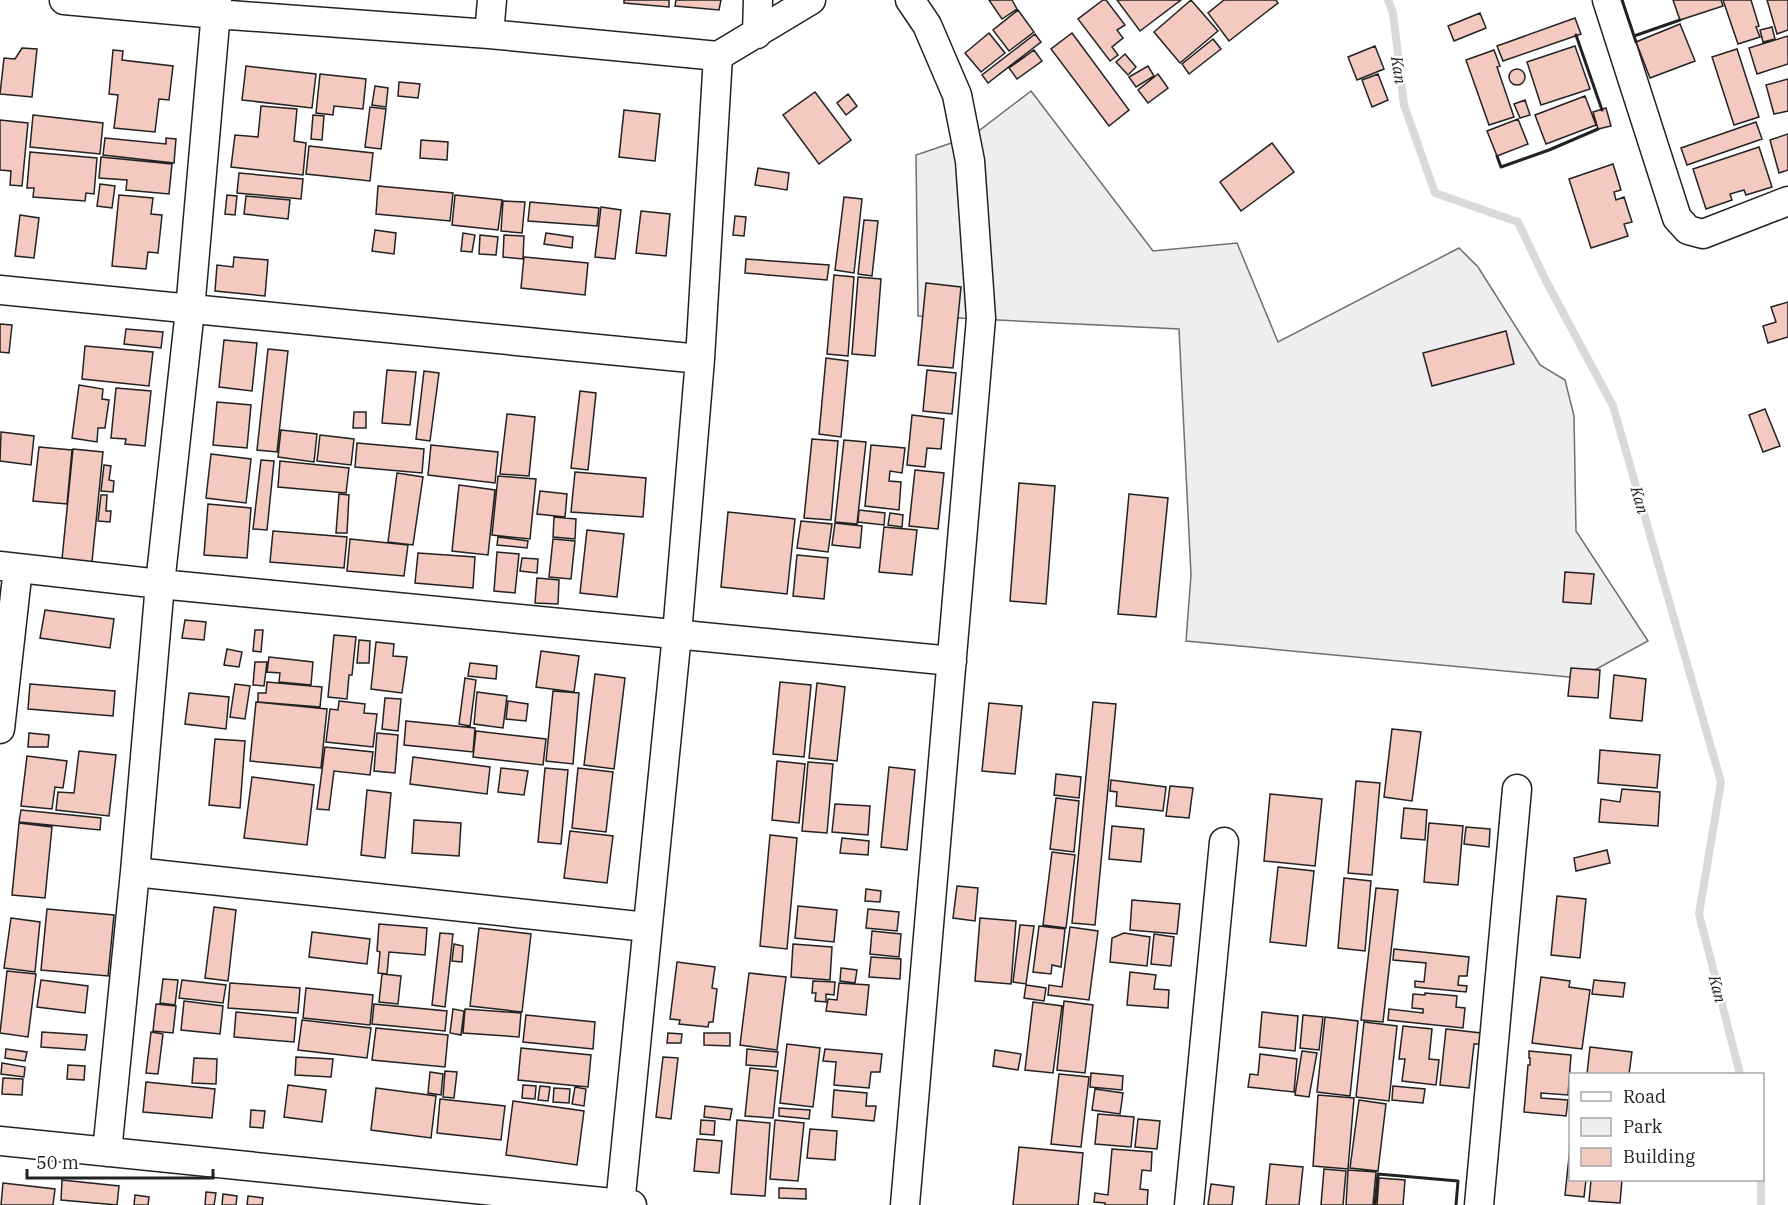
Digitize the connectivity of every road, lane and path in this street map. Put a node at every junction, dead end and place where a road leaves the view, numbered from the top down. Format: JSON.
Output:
{"nodes":[{"id":1,"x":64,"y":0,"type":"edge"},
{"id":2,"x":492,"y":0,"type":"edge"},
{"id":3,"x":758,"y":0,"type":"edge"},
{"id":4,"x":811,"y":0,"type":"edge"},
{"id":5,"x":910,"y":0,"type":"edge"},
{"id":6,"x":1607,"y":0,"type":"edge"},
{"id":7,"x":217,"y":7,"type":"edge"},
{"id":8,"x":489,"y":34,"type":"junction"},
{"id":9,"x":757,"y":34,"type":"junction"},
{"id":10,"x":718,"y":56,"type":"junction"},
{"id":11,"x":1788,"y":201,"type":"edge"},
{"id":12,"x":0,"y":290,"type":"edge"},
{"id":13,"x":190,"y":310,"type":"junction"},
{"id":14,"x":700,"y":359,"type":"junction"},
{"id":15,"x":9,"y":567,"type":"edge"},
{"id":16,"x":160,"y":584,"type":"junction"},
{"id":17,"x":677,"y":634,"type":"junction"},
{"id":18,"x":952,"y":661,"type":"junction"},
{"id":19,"x":0,"y":729,"type":"edge"},
{"id":20,"x":1517,"y":789,"type":"dead end"},
{"id":21,"x":1224,"y":842,"type":"dead end"},
{"id":22,"x":135,"y":872,"type":"junction"},
{"id":23,"x":647,"y":927,"type":"junction"},
{"id":24,"x":0,"y":1140,"type":"edge"},
{"id":25,"x":107,"y":1152,"type":"junction"},
{"id":26,"x":624,"y":1205,"type":"edge"},
{"id":27,"x":905,"y":1205,"type":"edge"},
{"id":28,"x":1189,"y":1205,"type":"edge"},
{"id":29,"x":1479,"y":1205,"type":"edge"}],
"edges":[{"from":1,"to":7,"type":"street"},
{"from":2,"to":8,"type":"street"},
{"from":3,"to":9,"type":"street"},
{"from":4,"to":9,"type":"street"},
{"from":5,"to":18,"type":"street"},
{"from":6,"to":11,"type":"street"},
{"from":7,"to":8,"type":"street"},
{"from":7,"to":13,"type":"street"},
{"from":8,"to":10,"type":"street"},
{"from":9,"to":10,"type":"street"},
{"from":10,"to":14,"type":"street"},
{"from":12,"to":13,"type":"street"},
{"from":13,"to":14,"type":"street"},
{"from":13,"to":16,"type":"street"},
{"from":14,"to":17,"type":"street"},
{"from":15,"to":16,"type":"street"},
{"from":15,"to":19,"type":"street"},
{"from":16,"to":17,"type":"street"},
{"from":16,"to":22,"type":"street"},
{"from":17,"to":18,"type":"street"},
{"from":17,"to":23,"type":"street"},
{"from":18,"to":27,"type":"street"},
{"from":20,"to":29,"type":"street"},
{"from":21,"to":28,"type":"street"},
{"from":22,"to":23,"type":"street"},
{"from":22,"to":25,"type":"street"},
{"from":23,"to":26,"type":"street"},
{"from":24,"to":25,"type":"street"},
{"from":25,"to":26,"type":"street"}]}
